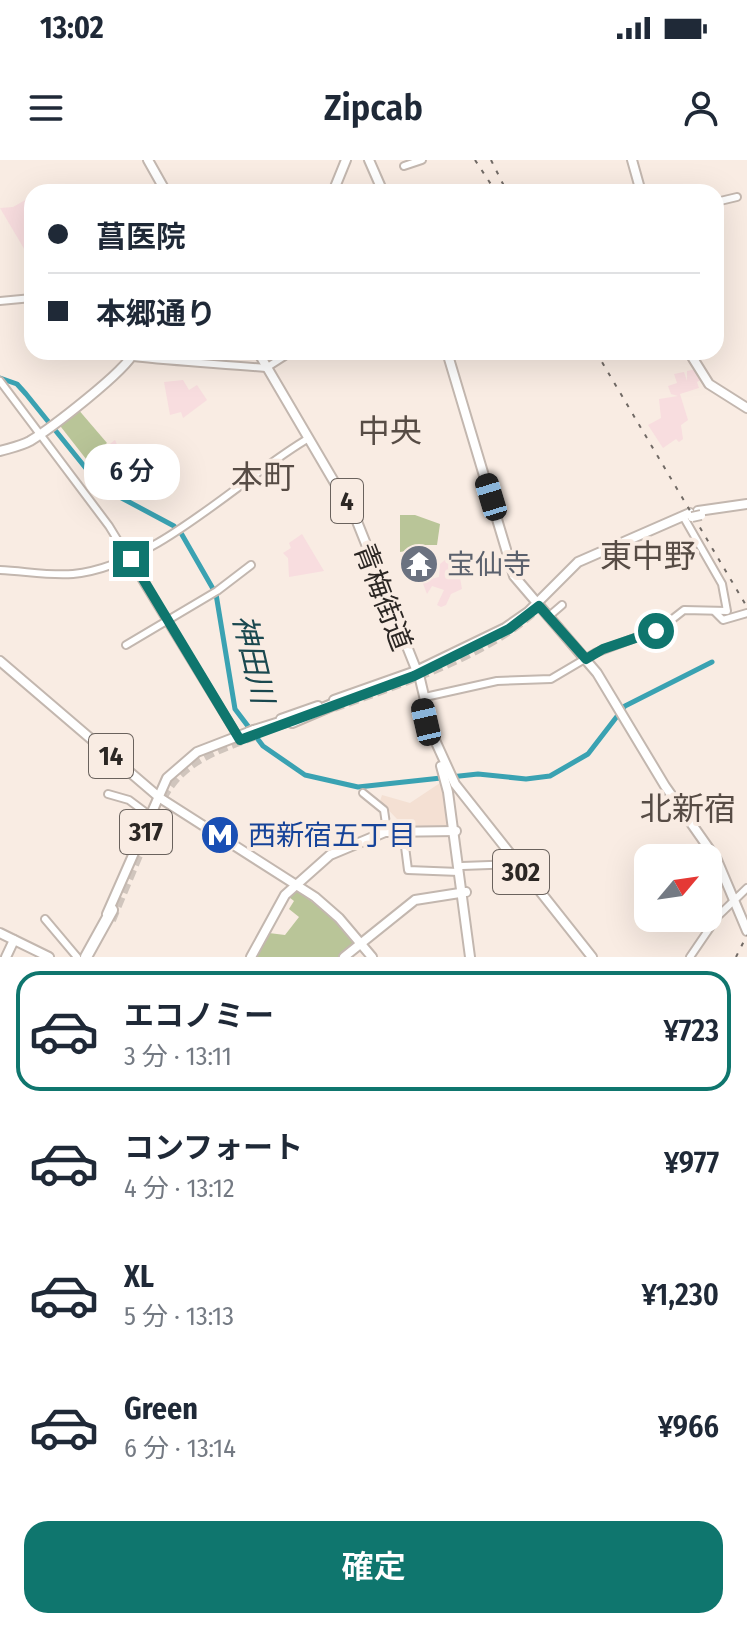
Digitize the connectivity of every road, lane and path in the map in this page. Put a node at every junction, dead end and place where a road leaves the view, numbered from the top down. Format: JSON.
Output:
{"nodes":[{"id":1,"x":147,"y":160,"type":"edge"},
{"id":2,"x":346,"y":160,"type":"edge"},
{"id":3,"x":369,"y":160,"type":"edge"},
{"id":4,"x":422,"y":160,"type":"edge"},
{"id":5,"x":632,"y":160,"type":"edge"},
{"id":6,"x":404,"y":166,"type":"dead end"},
{"id":7,"x":160,"y":184,"type":"edge"},
{"id":8,"x":336,"y":184,"type":"edge"},
{"id":9,"x":380,"y":184,"type":"edge"},
{"id":10,"x":639,"y":184,"type":"edge"},
{"id":11,"x":737,"y":197,"type":"dead end"},
{"id":12,"x":724,"y":200,"type":"edge"},
{"id":13,"x":24,"y":299,"type":"edge"},
{"id":14,"x":0,"y":301,"type":"edge"},
{"id":15,"x":127,"y":360,"type":"edge"},
{"id":16,"x":166,"y":360,"type":"edge"},
{"id":17,"x":262,"y":360,"type":"edge"},
{"id":18,"x":278,"y":360,"type":"edge"},
{"id":19,"x":449,"y":360,"type":"edge"},
{"id":20,"x":694,"y":360,"type":"edge"},
{"id":21,"x":266,"y":368,"type":"junction"},
{"id":22,"x":0,"y":381,"type":"edge"},
{"id":23,"x":747,"y":408,"type":"edge"},
{"id":24,"x":40,"y":434,"type":"junction"},
{"id":25,"x":309,"y":438,"type":"junction"},
{"id":26,"x":0,"y":451,"type":"edge"},
{"id":27,"x":747,"y":506,"type":"edge"},
{"id":28,"x":692,"y":515,"type":"junction"},
{"id":29,"x":129,"y":556,"type":"junction"},
{"id":30,"x":251,"y":565,"type":"dead end"},
{"id":31,"x":0,"y":570,"type":"edge"},
{"id":32,"x":538,"y":604,"type":"junction"},
{"id":33,"x":562,"y":605,"type":"dead end"},
{"id":34,"x":715,"y":612,"type":"junction"},
{"id":35,"x":747,"y":613,"type":"edge"},
{"id":36,"x":548,"y":617,"type":"junction"},
{"id":37,"x":167,"y":620,"type":"junction"},
{"id":38,"x":126,"y":645,"type":"dead end"},
{"id":39,"x":586,"y":659,"type":"junction"},
{"id":40,"x":0,"y":661,"type":"edge"},
{"id":41,"x":415,"y":673,"type":"junction"},
{"id":42,"x":425,"y":697,"type":"junction"},
{"id":43,"x":341,"y":701,"type":"junction"},
{"id":44,"x":248,"y":734,"type":"junction"},
{"id":45,"x":449,"y":776,"type":"junction"},
{"id":46,"x":363,"y":793,"type":"dead end"},
{"id":47,"x":108,"y":794,"type":"dead end"},
{"id":48,"x":158,"y":796,"type":"junction"},
{"id":49,"x":453,"y":800,"type":"junction"},
{"id":50,"x":149,"y":815,"type":"junction"},
{"id":51,"x":387,"y":831,"type":"junction"},
{"id":52,"x":403,"y":831,"type":"junction"},
{"id":53,"x":454,"y":831,"type":"junction"},
{"id":54,"x":518,"y":865,"type":"junction"},
{"id":55,"x":460,"y":869,"type":"junction"},
{"id":56,"x":295,"y":884,"type":"junction"},
{"id":57,"x":747,"y":888,"type":"edge"},
{"id":58,"x":464,"y":894,"type":"junction"},
{"id":59,"x":733,"y":900,"type":"junction"},
{"id":60,"x":113,"y":910,"type":"tunnel mouth"},
{"id":61,"x":45,"y":919,"type":"dead end"},
{"id":62,"x":747,"y":931,"type":"edge"},
{"id":63,"x":0,"y":933,"type":"edge"},
{"id":64,"x":14,"y":940,"type":"junction"},
{"id":65,"x":364,"y":944,"type":"junction"},
{"id":66,"x":588,"y":955,"type":"edge"},
{"id":67,"x":6,"y":957,"type":"edge"},
{"id":68,"x":49,"y":957,"type":"edge"},
{"id":69,"x":77,"y":957,"type":"edge"},
{"id":70,"x":87,"y":957,"type":"edge"},
{"id":71,"x":251,"y":957,"type":"edge"},
{"id":72,"x":344,"y":957,"type":"edge"},
{"id":73,"x":352,"y":957,"type":"edge"},
{"id":74,"x":374,"y":957,"type":"edge"},
{"id":75,"x":472,"y":957,"type":"edge"},
{"id":76,"x":690,"y":957,"type":"edge"}],
"edges":[{"from":1,"to":7,"type":"main road"},
{"from":2,"to":8,"type":"main road"},
{"from":3,"to":9,"type":"main road"},
{"from":4,"to":6,"type":"street"},
{"from":5,"to":10,"type":"main road"},
{"from":11,"to":12,"type":"street"},
{"from":13,"to":14,"type":"street"},
{"from":15,"to":24,"type":"main road"},
{"from":16,"to":21,"type":"street"},
{"from":17,"to":21,"type":"main road","name":"青梅街道","number":"4"},
{"from":18,"to":21,"type":"street"},
{"from":19,"to":32,"type":"main road"},
{"from":20,"to":23,"type":"main road"},
{"from":21,"to":25,"type":"main road","name":"青梅街道","number":"4"},
{"from":22,"to":24,"type":"street"},
{"from":24,"to":26,"type":"main road"},
{"from":24,"to":29,"type":"street"},
{"from":25,"to":29,"type":"street"},
{"from":25,"to":41,"type":"main road","name":"青梅街道","number":"4"},
{"from":27,"to":28,"type":"main road","number":"317"},
{"from":28,"to":32,"type":"main road","number":"317"},
{"from":28,"to":34,"type":"street"},
{"from":29,"to":31,"type":"street"},
{"from":29,"to":37,"type":"street"},
{"from":30,"to":37,"type":"street"},
{"from":32,"to":36,"type":"main road"},
{"from":32,"to":41,"type":"main road","number":"317"},
{"from":33,"to":36,"type":"street"},
{"from":34,"to":35,"type":"street"},
{"from":34,"to":39,"type":"street"},
{"from":36,"to":39,"type":"main road"},
{"from":37,"to":38,"type":"street"},
{"from":37,"to":44,"type":"street"},
{"from":39,"to":42,"type":"street"},
{"from":39,"to":59,"type":"main road"},
{"from":40,"to":48,"type":"main road","number":"14"},
{"from":41,"to":42,"type":"main road","name":"青梅街道","number":"4"},
{"from":41,"to":43,"type":"main road","number":"317"},
{"from":41,"to":45,"type":"main road","name":"青梅街道","number":"4"},
{"from":42,"to":45,"type":"main road","name":"青梅街道","number":"4"},
{"from":43,"to":44,"type":"main road","number":"317"},
{"from":43,"to":44,"type":"highway"},
{"from":44,"to":48,"type":"main road","number":"317"},
{"from":45,"to":49,"type":"main road","name":"青梅街道","number":"4"},
{"from":45,"to":49,"type":"main road","number":"302"},
{"from":46,"to":51,"type":"street"},
{"from":47,"to":50,"type":"street"},
{"from":48,"to":50,"type":"main road","number":"317"},
{"from":48,"to":56,"type":"main road"},
{"from":48,"to":70,"type":"main road","number":"317"},
{"from":49,"to":53,"type":"main road","name":"青梅街道","number":"4"},
{"from":49,"to":54,"type":"main road","number":"302"},
{"from":49,"to":54,"type":"main road","number":"302"},
{"from":50,"to":70,"type":"main road","number":"317"},
{"from":51,"to":52,"type":"main road"},
{"from":51,"to":56,"type":"main road"},
{"from":52,"to":53,"type":"main road"},
{"from":52,"to":55,"type":"street"},
{"from":53,"to":55,"type":"main road","name":"青梅街道","number":"4"},
{"from":54,"to":55,"type":"street"},
{"from":54,"to":66,"type":"main road","number":"302"},
{"from":54,"to":66,"type":"main road","number":"302"},
{"from":55,"to":58,"type":"main road","name":"青梅街道","number":"4"},
{"from":56,"to":65,"type":"main road"},
{"from":56,"to":71,"type":"main road"},
{"from":57,"to":59,"type":"street"},
{"from":58,"to":65,"type":"main road"},
{"from":58,"to":75,"type":"main road","name":"青梅街道","number":"4"},
{"from":59,"to":62,"type":"main road"},
{"from":59,"to":76,"type":"street"},
{"from":60,"to":70,"type":"highway"},
{"from":61,"to":69,"type":"street"},
{"from":63,"to":64,"type":"main road"},
{"from":64,"to":67,"type":"main road"},
{"from":64,"to":68,"type":"main road"},
{"from":65,"to":72,"type":"main road"},
{"from":65,"to":73,"type":"main road"},
{"from":65,"to":74,"type":"main road"}]}
